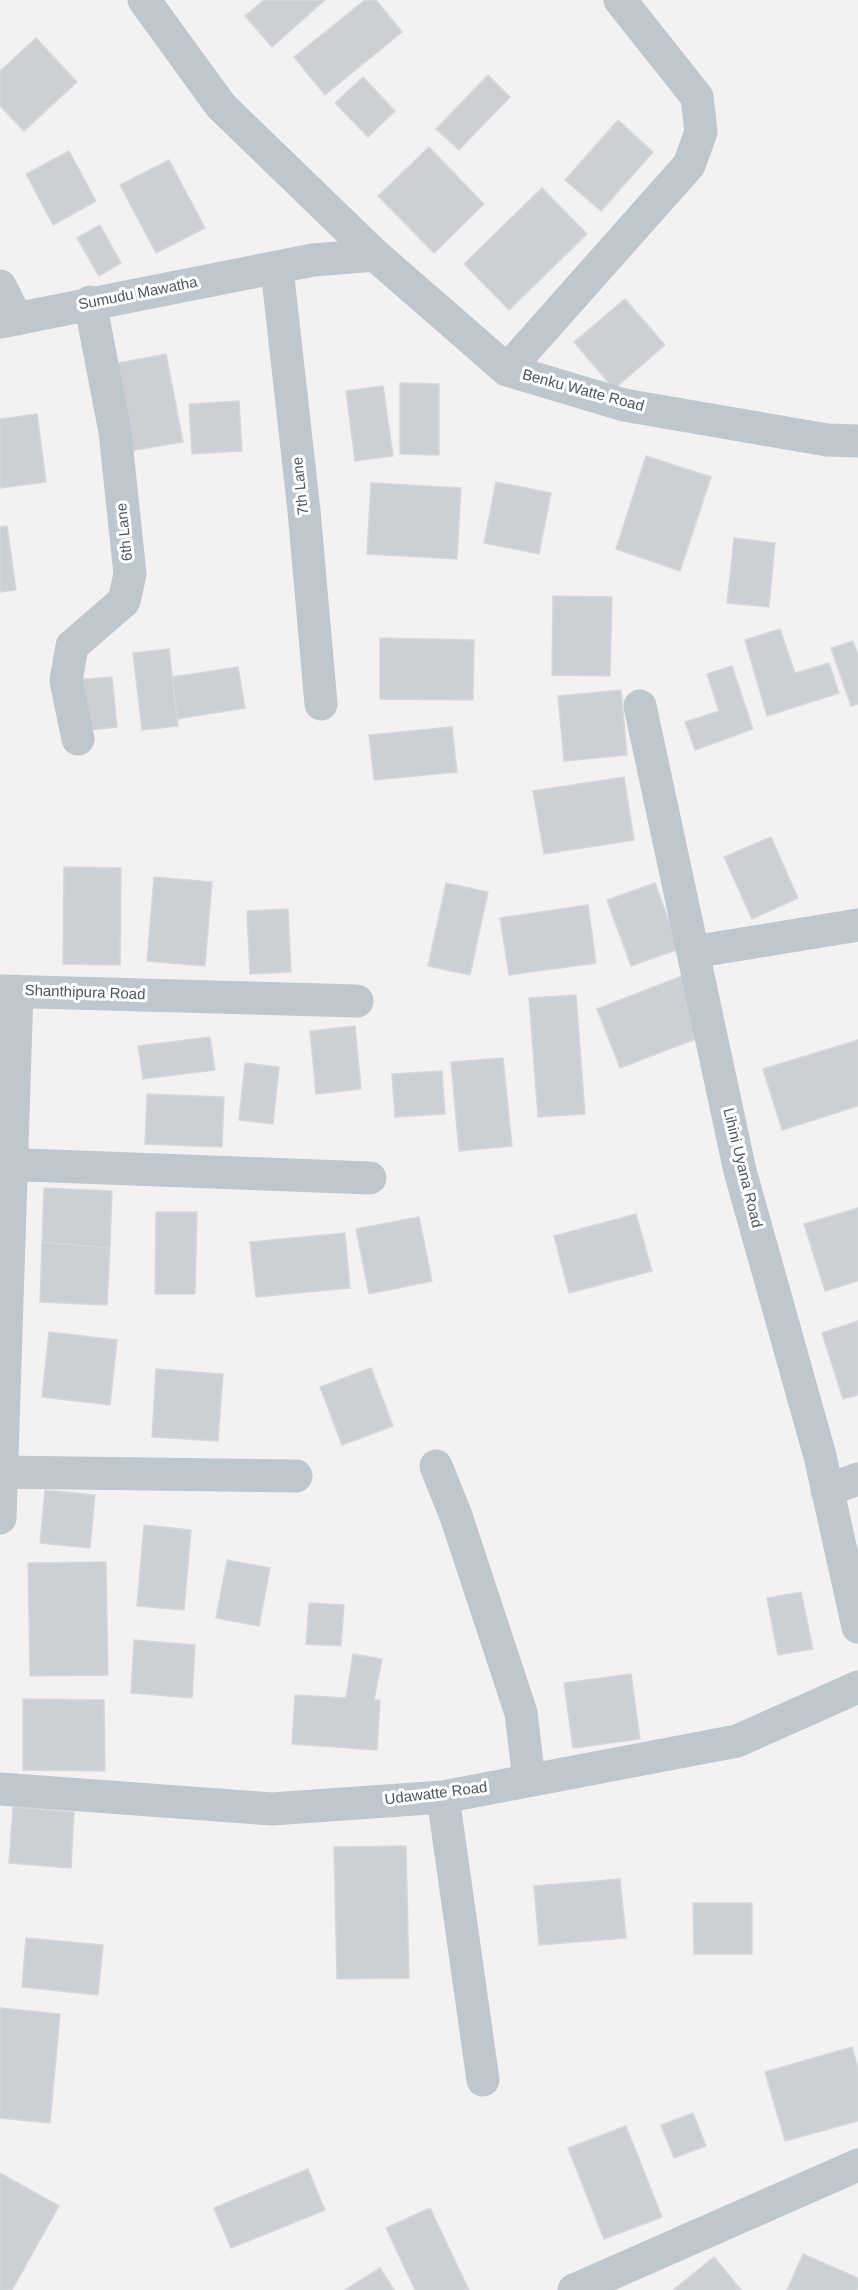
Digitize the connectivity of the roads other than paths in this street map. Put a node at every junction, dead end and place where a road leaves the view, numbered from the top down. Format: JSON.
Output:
{"nodes":[{"id":1,"x":144,"y":0,"type":"edge"},
{"id":2,"x":620,"y":0,"type":"edge"},
{"id":3,"x":375,"y":255,"type":"junction"},
{"id":4,"x":277,"y":269,"type":"junction"},
{"id":5,"x":0,"y":285,"type":"edge"},
{"id":6,"x":90,"y":302,"type":"junction"},
{"id":7,"x":9,"y":320,"type":"edge"},
{"id":8,"x":507,"y":370,"type":"junction"},
{"id":9,"x":858,"y":441,"type":"edge"},
{"id":10,"x":321,"y":704,"type":"dead end"},
{"id":11,"x":640,"y":706,"type":"dead end"},
{"id":12,"x":78,"y":739,"type":"dead end"},
{"id":13,"x":858,"y":925,"type":"edge"},
{"id":14,"x":693,"y":952,"type":"junction"},
{"id":15,"x":8,"y":991,"type":"edge"},
{"id":16,"x":357,"y":1001,"type":"dead end"},
{"id":17,"x":6,"y":1164,"type":"edge"},
{"id":18,"x":370,"y":1178,"type":"dead end"},
{"id":19,"x":436,"y":1466,"type":"dead end"},
{"id":20,"x":2,"y":1472,"type":"edge"},
{"id":21,"x":296,"y":1476,"type":"dead end"},
{"id":22,"x":858,"y":1479,"type":"edge"},
{"id":23,"x":827,"y":1490,"type":"junction"},
{"id":24,"x":0,"y":1518,"type":"edge"},
{"id":25,"x":858,"y":1627,"type":"edge"},
{"id":26,"x":858,"y":1687,"type":"edge"},
{"id":27,"x":529,"y":1780,"type":"junction"},
{"id":28,"x":0,"y":1789,"type":"edge"},
{"id":29,"x":443,"y":1797,"type":"junction"},
{"id":30,"x":483,"y":2080,"type":"dead end"},
{"id":31,"x":858,"y":2165,"type":"edge"},
{"id":32,"x":574,"y":2290,"type":"edge"}],
"edges":[{"from":1,"to":3,"type":"street","name":"Benku Watte Road"},
{"from":2,"to":8,"type":"street"},
{"from":3,"to":4,"type":"street"},
{"from":3,"to":8,"type":"street","name":"Benku Watte Road"},
{"from":4,"to":6,"type":"street","name":"Sumudu Mawatha"},
{"from":4,"to":10,"type":"street","name":"7th Lane"},
{"from":5,"to":7,"type":"street"},
{"from":6,"to":7,"type":"street","name":"Sumudu Mawatha"},
{"from":6,"to":12,"type":"street","name":"6th Lane"},
{"from":8,"to":9,"type":"street","name":"Benku Watte Road"},
{"from":11,"to":14,"type":"street","name":"Lihini Uyana Road"},
{"from":13,"to":14,"type":"street"},
{"from":14,"to":23,"type":"street","name":"Lihini Uyana Road"},
{"from":15,"to":16,"type":"street","name":"Shanthipura Road"},
{"from":15,"to":17,"type":"street","name":"Shanthipura Road"},
{"from":17,"to":18,"type":"street"},
{"from":17,"to":20,"type":"street","name":"Shanthipura Road"},
{"from":19,"to":27,"type":"street"},
{"from":20,"to":21,"type":"street"},
{"from":20,"to":24,"type":"street","name":"Shanthipura Road"},
{"from":22,"to":23,"type":"street"},
{"from":23,"to":25,"type":"street","name":"Lihini Uyana Road"},
{"from":26,"to":27,"type":"street","name":"Udawatte Road"},
{"from":27,"to":29,"type":"street","name":"Udawatte Road"},
{"from":28,"to":29,"type":"street","name":"Udawatte Road"},
{"from":29,"to":30,"type":"street"},
{"from":31,"to":32,"type":"street"}]}
